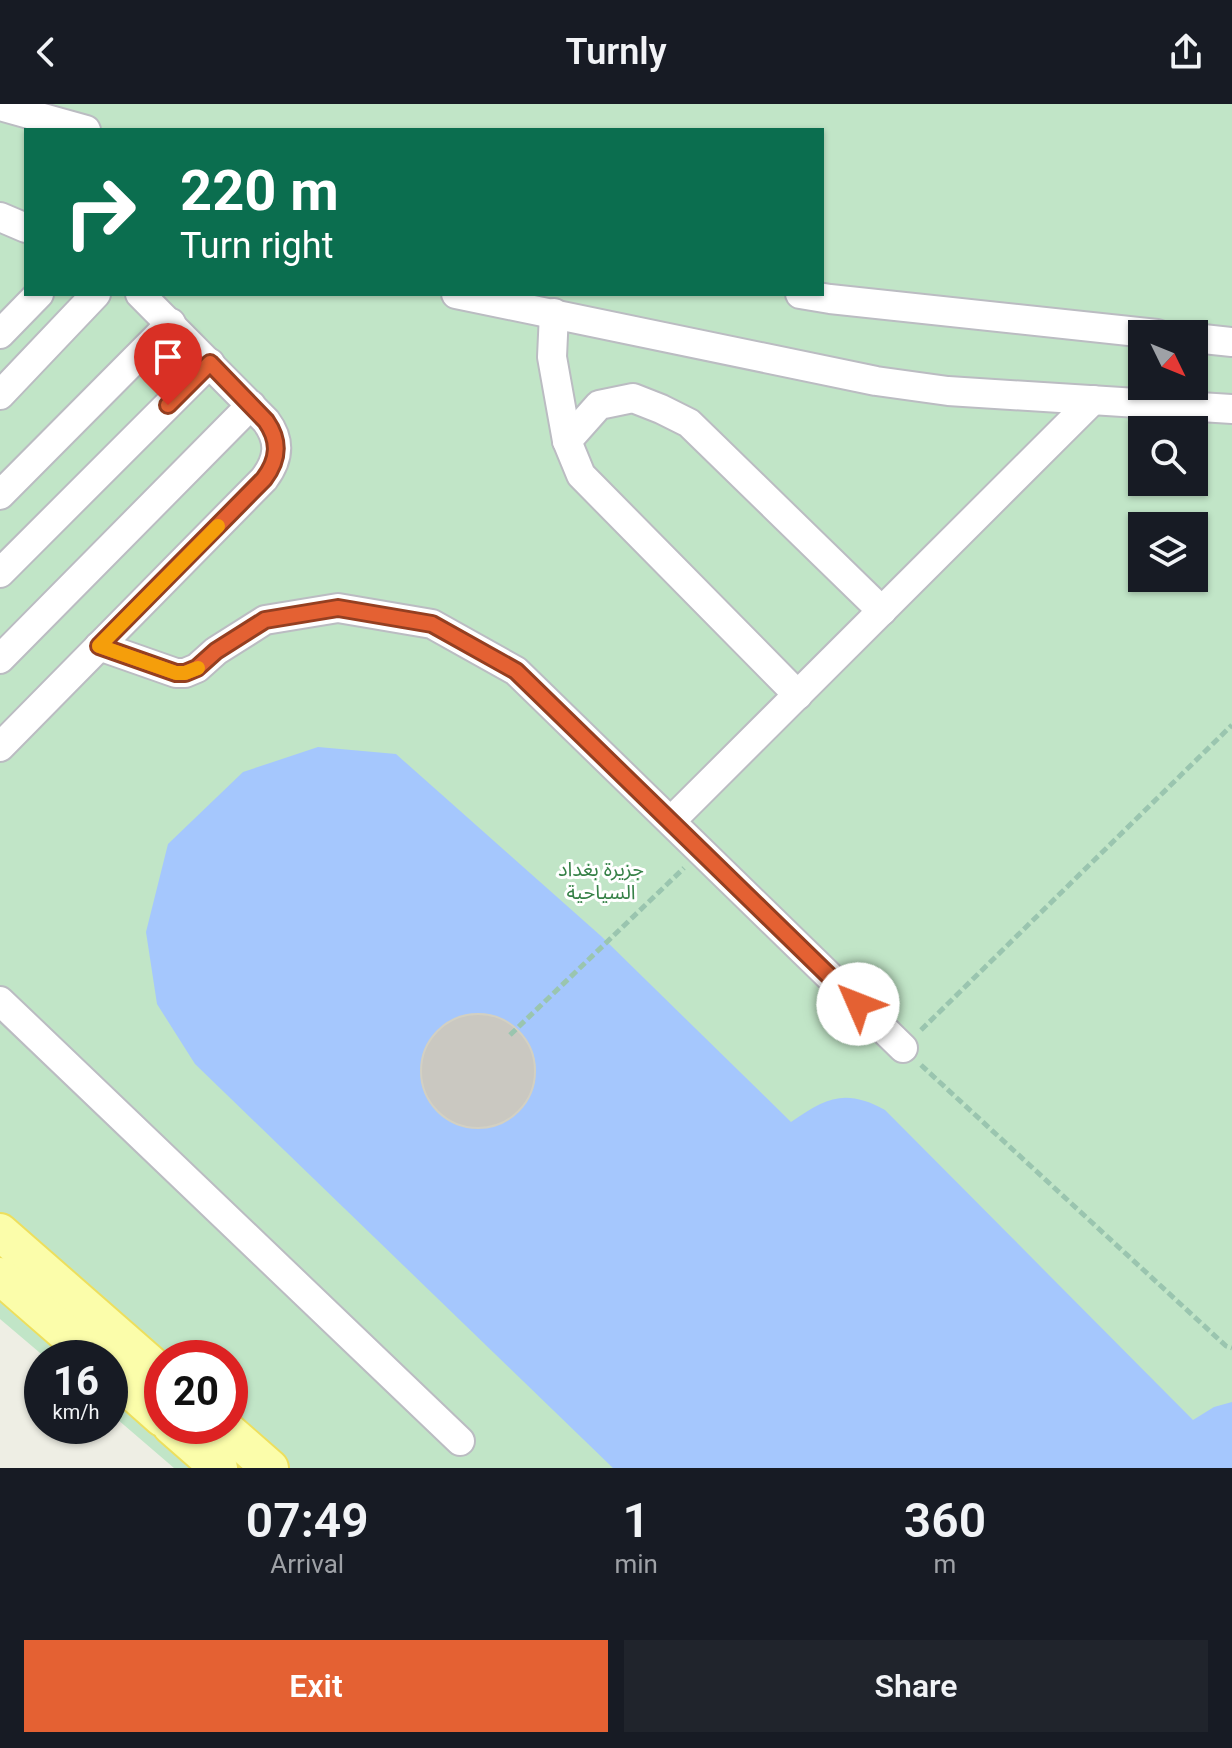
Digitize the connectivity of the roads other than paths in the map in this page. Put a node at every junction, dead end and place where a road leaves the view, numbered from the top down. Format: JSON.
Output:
{"nodes":[{"id":1,"x":0,"y":106,"type":"edge"},
{"id":2,"x":79,"y":128,"type":"edge"},
{"id":3,"x":37,"y":296,"type":"edge"},
{"id":4,"x":94,"y":296,"type":"edge"},
{"id":5,"x":142,"y":296,"type":"edge"},
{"id":6,"x":466,"y":296,"type":"edge"},
{"id":7,"x":812,"y":296,"type":"edge"},
{"id":8,"x":554,"y":313,"type":"junction"},
{"id":9,"x":171,"y":323,"type":"junction"},
{"id":10,"x":1128,"y":331,"type":"edge"},
{"id":11,"x":0,"y":334,"type":"edge"},
{"id":12,"x":1208,"y":339,"type":"edge"},
{"id":13,"x":1232,"y":342,"type":"edge"},
{"id":14,"x":210,"y":363,"type":"junction"},
{"id":15,"x":0,"y":395,"type":"edge"},
{"id":16,"x":1093,"y":400,"type":"junction"},
{"id":17,"x":251,"y":405,"type":"junction"},
{"id":18,"x":1232,"y":409,"type":"edge"},
{"id":19,"x":567,"y":441,"type":"junction"},
{"id":20,"x":0,"y":495,"type":"edge"},
{"id":21,"x":0,"y":573,"type":"edge"},
{"id":22,"x":882,"y":611,"type":"junction"},
{"id":23,"x":99,"y":646,"type":"junction"},
{"id":24,"x":0,"y":659,"type":"edge"},
{"id":25,"x":798,"y":695,"type":"junction"},
{"id":26,"x":0,"y":747,"type":"edge"},
{"id":27,"x":671,"y":821,"type":"junction"},
{"id":28,"x":0,"y":1001,"type":"edge"},
{"id":29,"x":903,"y":1048,"type":"road end"},
{"id":30,"x":0,"y":1232,"type":"edge"},
{"id":31,"x":0,"y":1276,"type":"edge"},
{"id":32,"x":73,"y":1340,"type":"edge"},
{"id":33,"x":144,"y":1358,"type":"edge"},
{"id":34,"x":128,"y":1388,"type":"edge"},
{"id":35,"x":144,"y":1402,"type":"edge"},
{"id":36,"x":460,"y":1441,"type":"dead end"},
{"id":37,"x":192,"y":1444,"type":"edge"},
{"id":38,"x":243,"y":1444,"type":"edge"},
{"id":39,"x":219,"y":1468,"type":"edge"},
{"id":40,"x":270,"y":1468,"type":"edge"}],
"edges":[{"from":1,"to":2,"type":"lane"},
{"from":3,"to":11,"type":"lane"},
{"from":4,"to":15,"type":"lane"},
{"from":5,"to":9,"type":"lane"},
{"from":6,"to":8,"type":"lane"},
{"from":7,"to":10,"type":"lane"},
{"from":8,"to":16,"type":"lane"},
{"from":8,"to":19,"type":"lane"},
{"from":9,"to":14,"type":"lane"},
{"from":9,"to":20,"type":"lane"},
{"from":12,"to":13,"type":"lane"},
{"from":14,"to":17,"type":"lane"},
{"from":14,"to":21,"type":"lane"},
{"from":16,"to":18,"type":"lane"},
{"from":16,"to":22,"type":"lane"},
{"from":17,"to":23,"type":"lane"},
{"from":17,"to":24,"type":"lane"},
{"from":19,"to":22,"type":"lane"},
{"from":19,"to":25,"type":"lane"},
{"from":22,"to":25,"type":"lane"},
{"from":23,"to":26,"type":"lane"},
{"from":23,"to":27,"type":"lane"},
{"from":25,"to":27,"type":"lane"},
{"from":27,"to":29,"type":"lane"},
{"from":28,"to":36,"type":"lane"},
{"from":30,"to":33,"type":"main road"},
{"from":31,"to":32,"type":"main road"},
{"from":34,"to":35,"type":"main road"},
{"from":37,"to":39,"type":"main road"},
{"from":38,"to":40,"type":"main road"}]}
